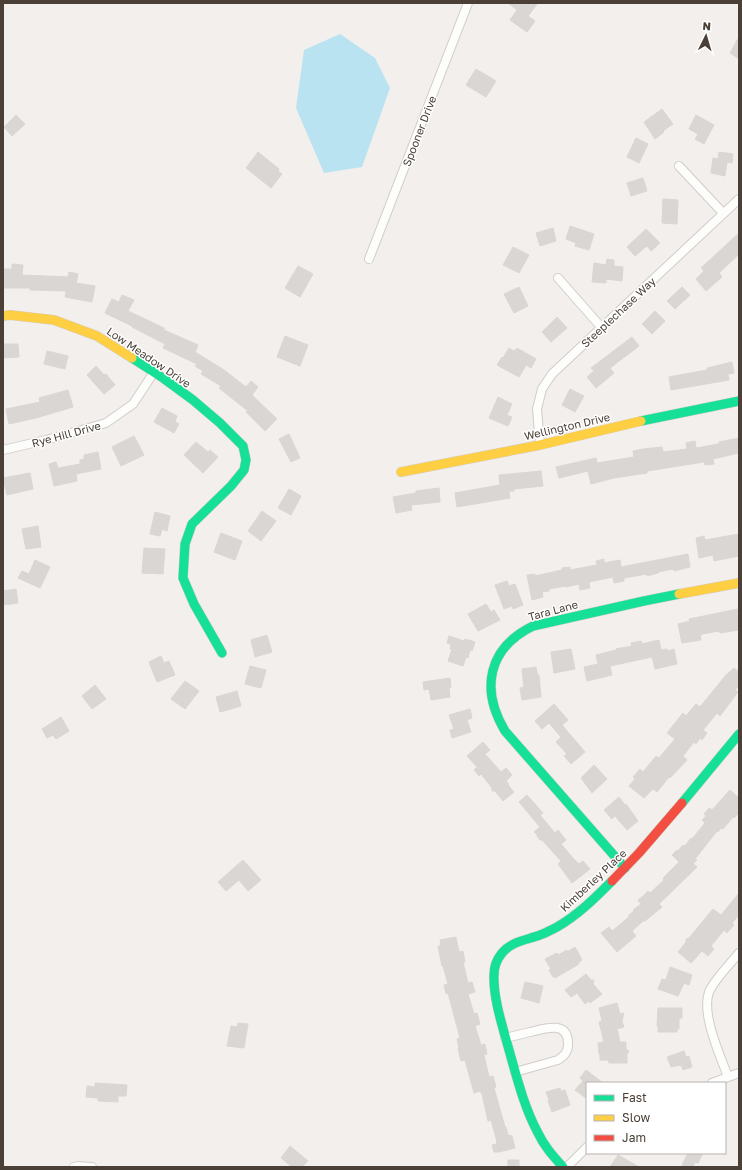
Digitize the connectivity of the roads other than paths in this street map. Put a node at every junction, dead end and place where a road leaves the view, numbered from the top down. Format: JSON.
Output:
{"nodes":[{"id":1,"x":468,"y":3,"type":"edge"},
{"id":2,"x":679,"y":166,"type":"dead end"},
{"id":3,"x":739,"y":199,"type":"edge"},
{"id":4,"x":723,"y":213,"type":"junction"},
{"id":5,"x":369,"y":259,"type":"dead end"},
{"id":6,"x":558,"y":278,"type":"dead end"},
{"id":7,"x":3,"y":316,"type":"edge"},
{"id":8,"x":602,"y":328,"type":"junction"},
{"id":9,"x":154,"y":372,"type":"junction"},
{"id":10,"x":739,"y":401,"type":"edge"},
{"id":11,"x":540,"y":445,"type":"junction"},
{"id":12,"x":3,"y":450,"type":"edge"},
{"id":13,"x":401,"y":472,"type":"dead end"},
{"id":14,"x":739,"y":583,"type":"edge"},
{"id":15,"x":222,"y":653,"type":"dead end"},
{"id":16,"x":739,"y":734,"type":"edge"},
{"id":17,"x":625,"y":868,"type":"junction"},
{"id":18,"x":739,"y":953,"type":"edge"},
{"id":19,"x":506,"y":1038,"type":"junction"},
{"id":20,"x":515,"y":1072,"type":"junction"},
{"id":21,"x":739,"y":1073,"type":"edge"},
{"id":22,"x":728,"y":1077,"type":"junction"},
{"id":23,"x":715,"y":1082,"type":"edge"},
{"id":24,"x":586,"y":1148,"type":"edge"},
{"id":25,"x":74,"y":1167,"type":"edge"},
{"id":26,"x":92,"y":1167,"type":"edge"},
{"id":27,"x":563,"y":1167,"type":"edge"},
{"id":28,"x":567,"y":1167,"type":"edge"}],
"edges":[{"from":1,"to":5,"type":"street","name":"Spooner Drive"},
{"from":2,"to":4,"type":"street"},
{"from":3,"to":4,"type":"street","name":"Steeplechase Way"},
{"from":4,"to":8,"type":"street","name":"Steeplechase Way"},
{"from":6,"to":8,"type":"street"},
{"from":7,"to":9,"type":"street","name":"Low Meadow Drive"},
{"from":8,"to":11,"type":"street","name":"Steeplechase Way"},
{"from":9,"to":12,"type":"street","name":"Rye Hill Drive"},
{"from":9,"to":15,"type":"street","name":"Low Meadow Drive"},
{"from":10,"to":11,"type":"street","name":"Wellington Drive"},
{"from":11,"to":13,"type":"street","name":"Wellington Drive"},
{"from":14,"to":17,"type":"street","name":"Tara Lane"},
{"from":16,"to":17,"type":"street","name":"Kimberley Place"},
{"from":17,"to":19,"type":"street","name":"Kimberley Place"},
{"from":18,"to":22,"type":"street"},
{"from":19,"to":20,"type":"street","name":"Kimberley Place"},
{"from":19,"to":20,"type":"street"},
{"from":20,"to":27,"type":"street","name":"Kimberley Place"},
{"from":21,"to":22,"type":"street"},
{"from":22,"to":23,"type":"street"},
{"from":24,"to":28,"type":"street"},
{"from":25,"to":26,"type":"street"}]}
